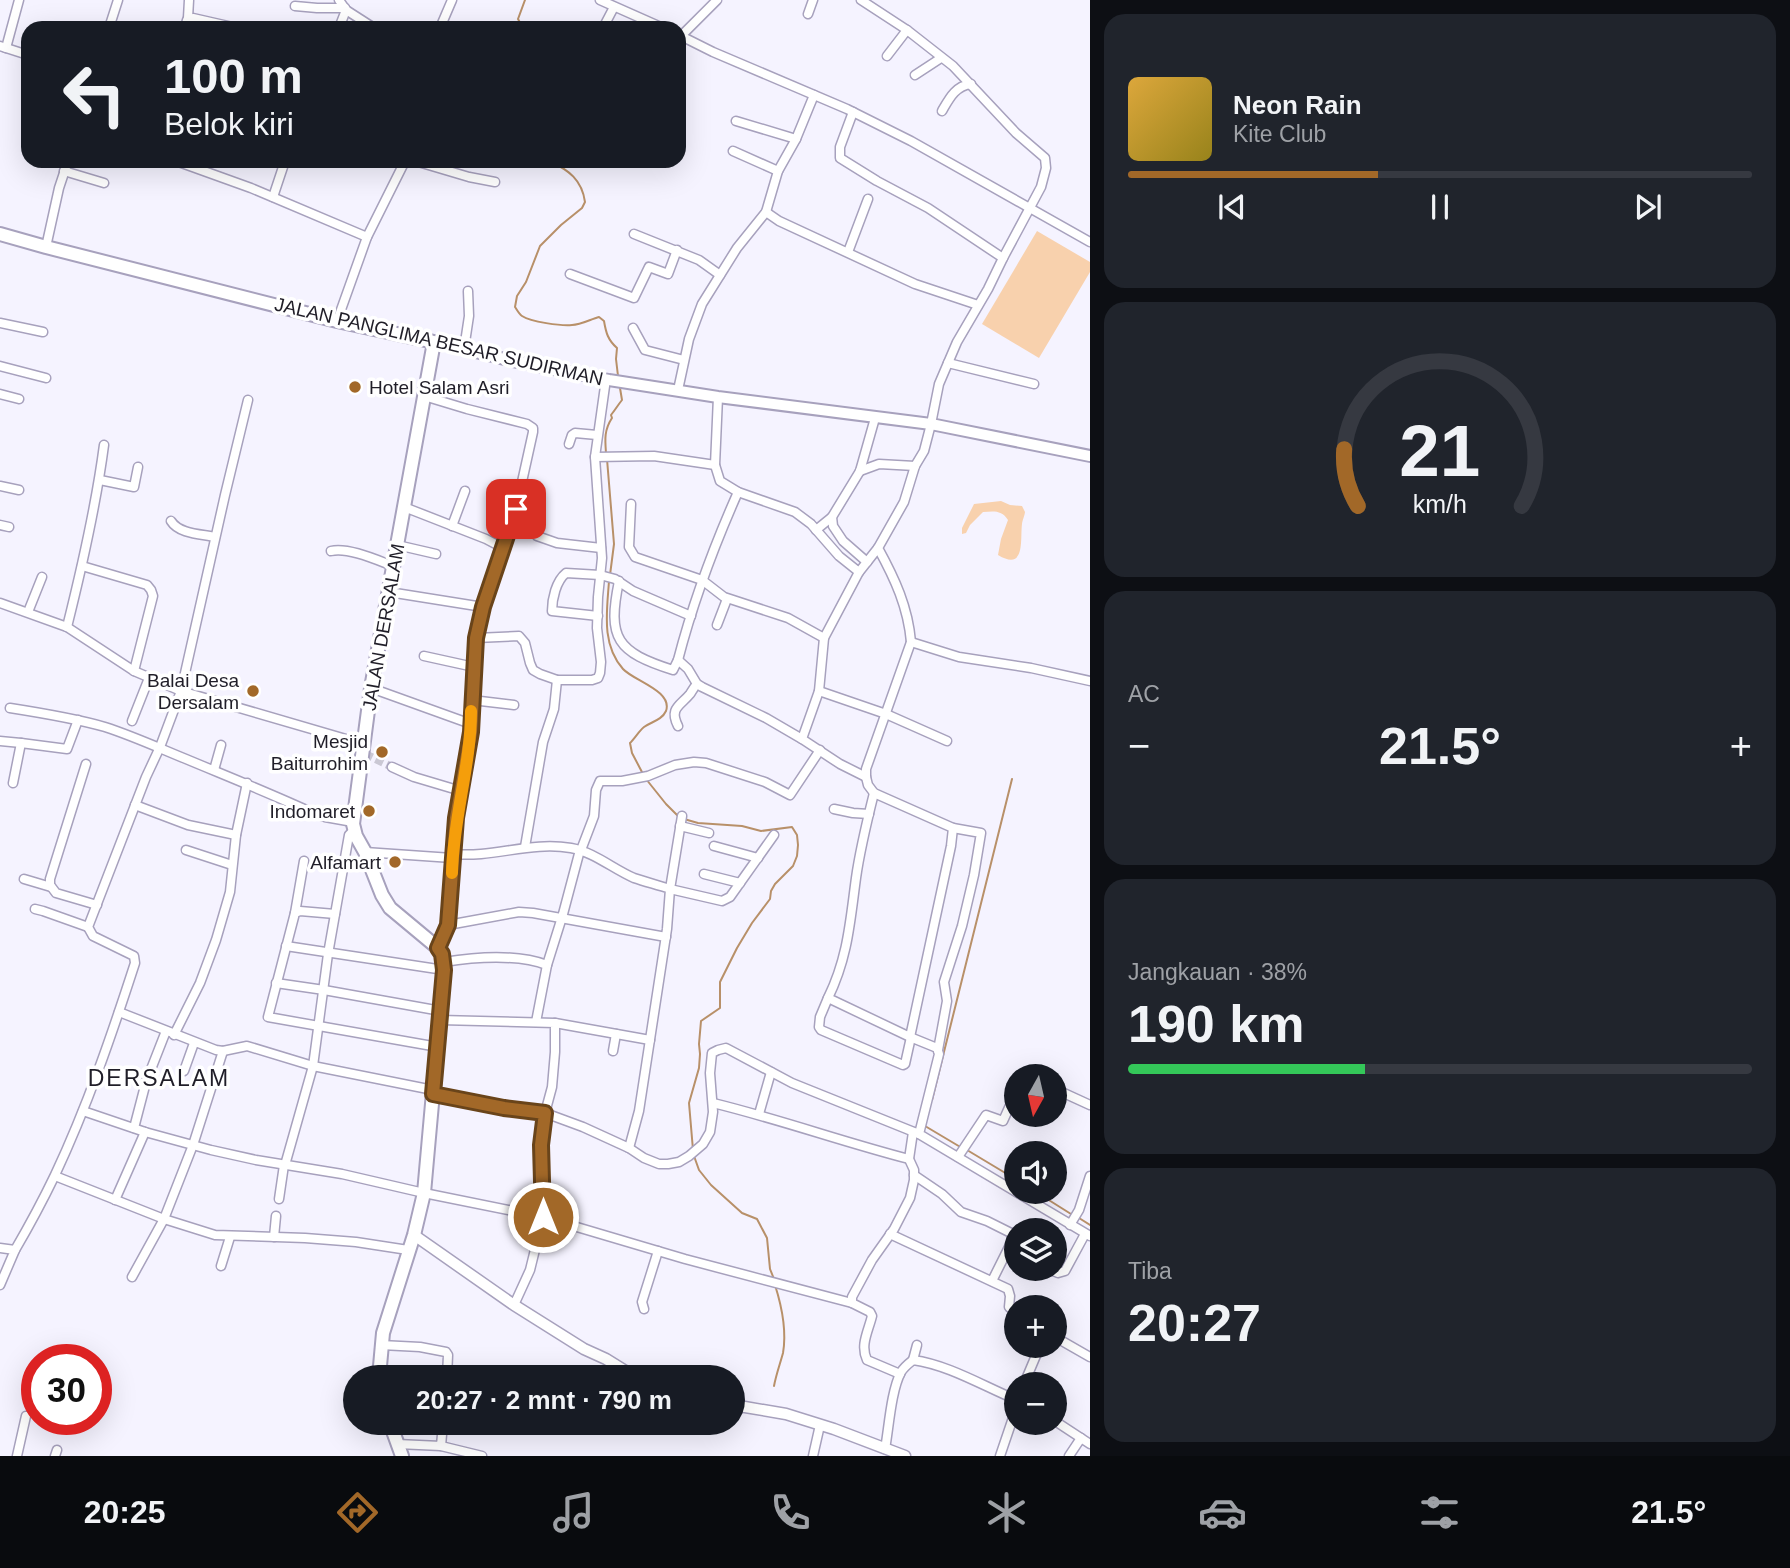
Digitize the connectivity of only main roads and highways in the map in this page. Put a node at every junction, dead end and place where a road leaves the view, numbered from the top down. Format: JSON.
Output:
{"nodes":[{"id":1,"x":0,"y":234,"type":"edge"},
{"id":2,"x":434,"y":342,"type":"junction"},
{"id":3,"x":1090,"y":456,"type":"edge"},
{"id":4,"x":380,"y":1365,"type":"edge"}],
"edges":[{"from":1,"to":2,"type":"main road","name":"JALAN PANGLIMA BESAR SUDIRMAN"},
{"from":2,"to":3,"type":"main road","name":"JALAN PANGLIMA BESAR SUDIRMAN"},
{"from":2,"to":4,"type":"main road","name":"JALAN DERSALAM"}]}
